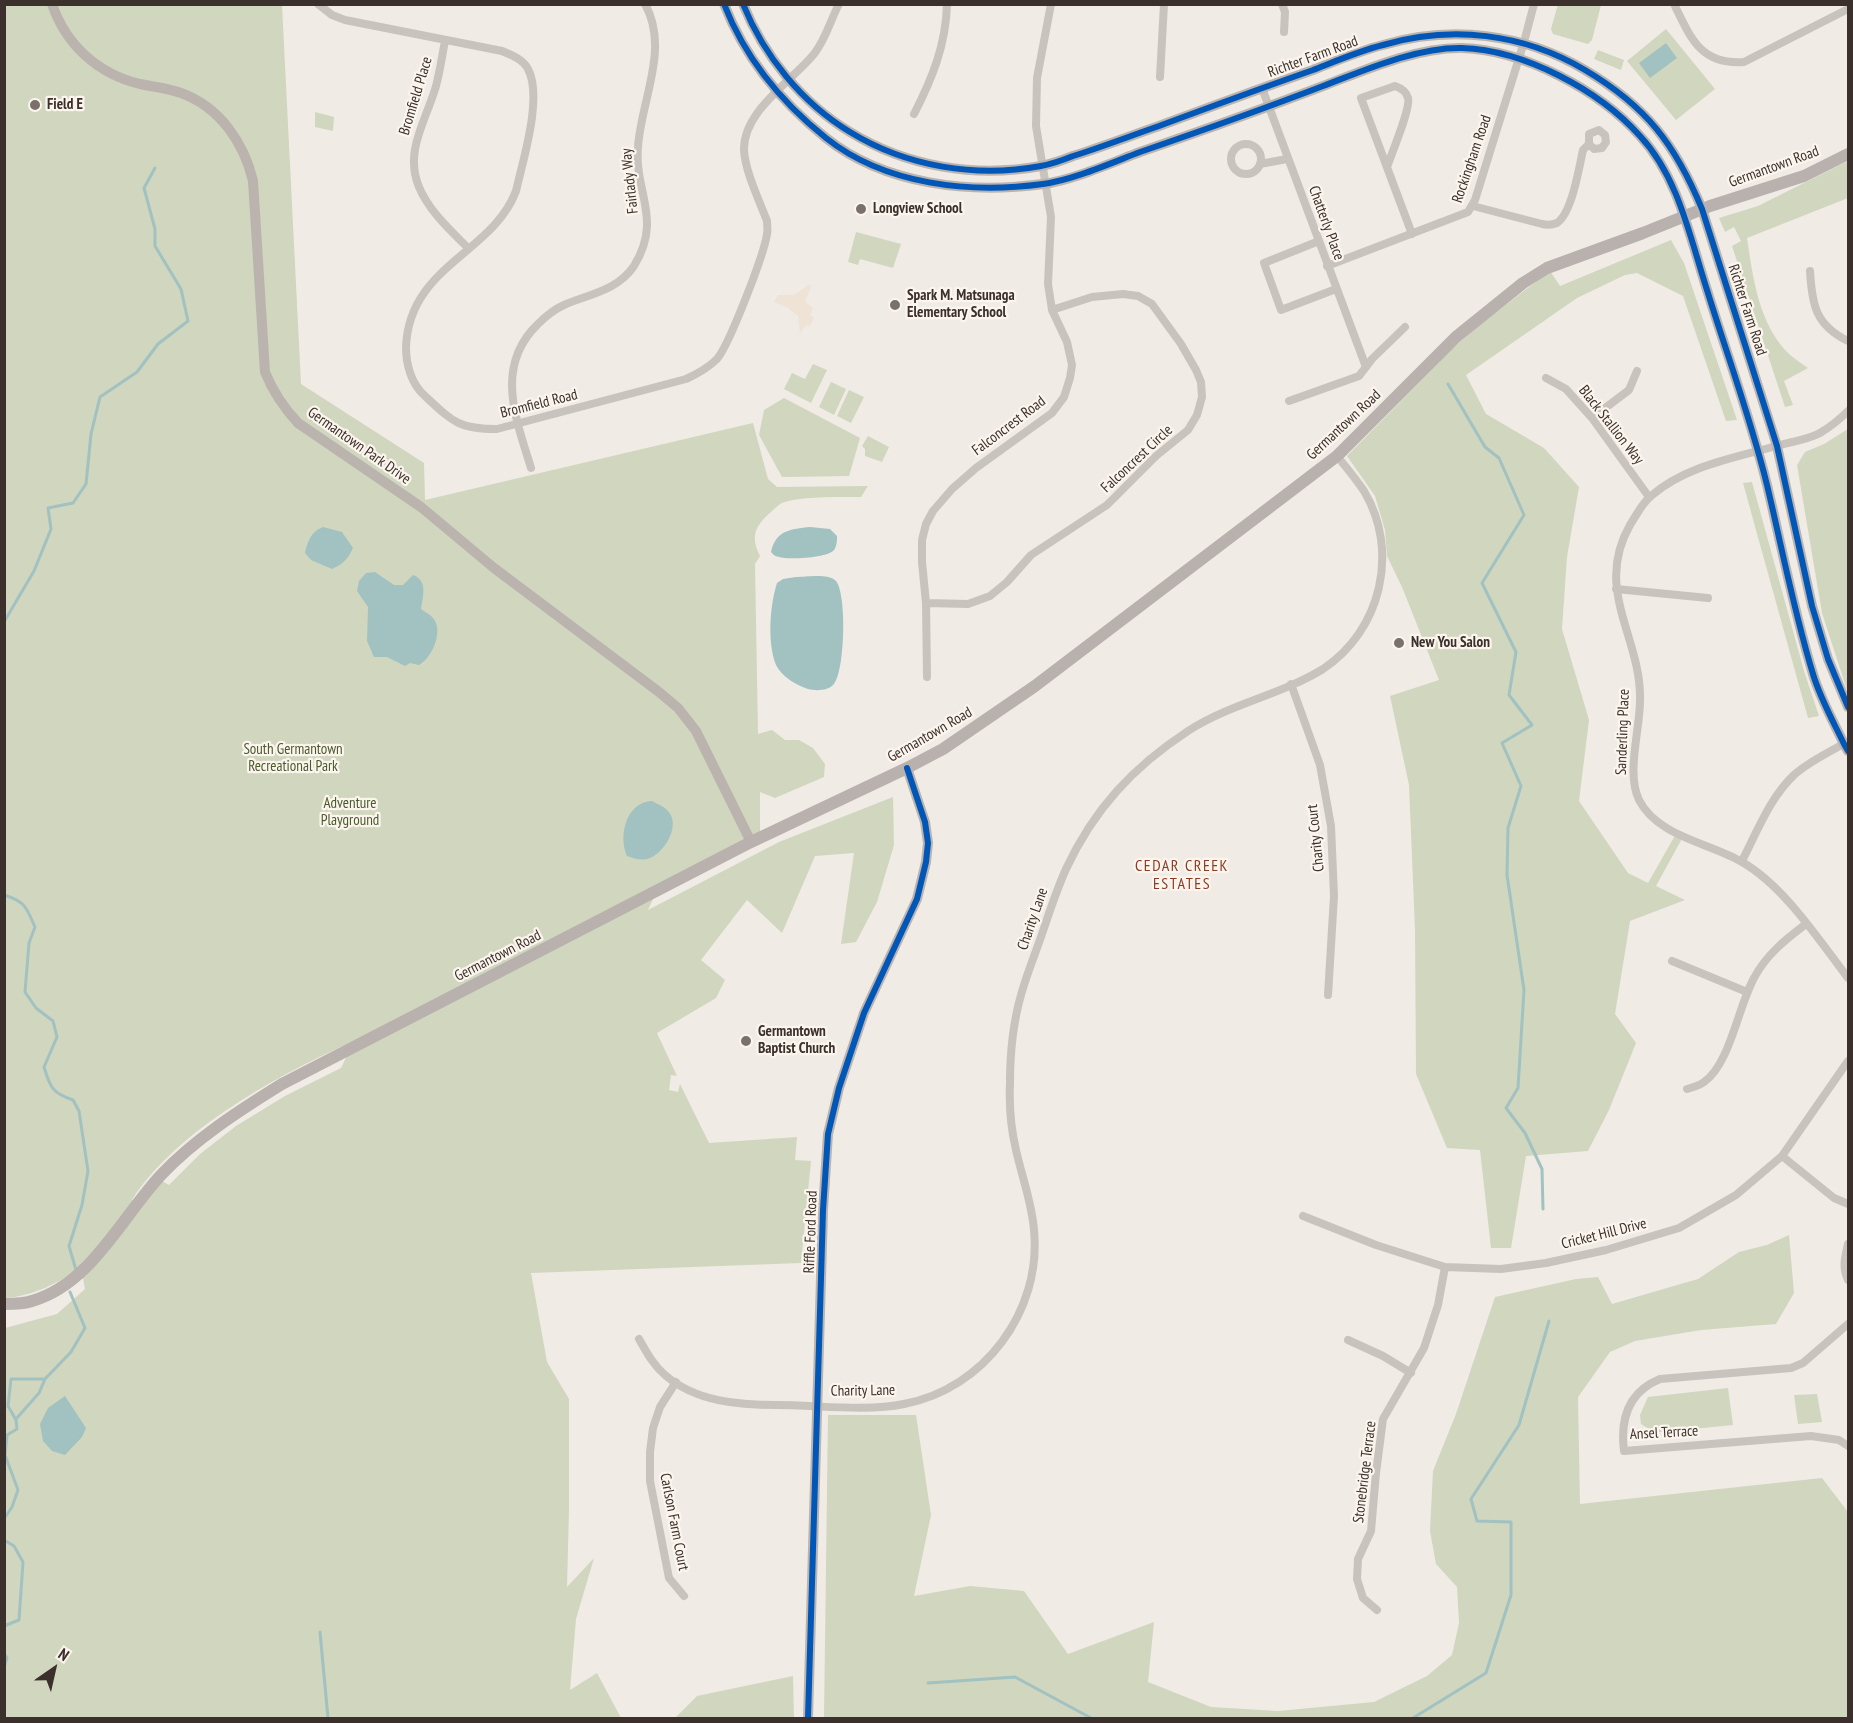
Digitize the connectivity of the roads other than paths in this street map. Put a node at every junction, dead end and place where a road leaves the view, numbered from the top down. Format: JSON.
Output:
{"nodes":[{"id":1,"x":52,"y":4,"type":"edge"},
{"id":2,"x":318,"y":4,"type":"edge"},
{"id":3,"x":645,"y":4,"type":"edge"},
{"id":4,"x":724,"y":4,"type":"edge"},
{"id":5,"x":742,"y":4,"type":"edge"},
{"id":6,"x":839,"y":4,"type":"edge"},
{"id":7,"x":947,"y":4,"type":"edge"},
{"id":8,"x":1051,"y":4,"type":"edge"},
{"id":9,"x":1164,"y":4,"type":"edge"},
{"id":10,"x":1282,"y":4,"type":"edge"},
{"id":11,"x":1534,"y":4,"type":"edge"},
{"id":12,"x":1674,"y":4,"type":"edge"},
{"id":13,"x":1848,"y":9,"type":"edge"},
{"id":14,"x":1284,"y":32,"type":"dead end"},
{"id":15,"x":445,"y":41,"type":"junction"},
{"id":16,"x":1524,"y":42,"type":"junction"},
{"id":17,"x":1519,"y":60,"type":"junction"},
{"id":18,"x":1160,"y":77,"type":"dead end"},
{"id":19,"x":788,"y":80,"type":"junction"},
{"id":20,"x":1262,"y":88,"type":"junction"},
{"id":21,"x":776,"y":92,"type":"junction"},
{"id":22,"x":1268,"y":106,"type":"junction"},
{"id":23,"x":914,"y":114,"type":"dead end"},
{"id":24,"x":1589,"y":144,"type":"dead end"},
{"id":25,"x":1848,"y":154,"type":"edge"},
{"id":26,"x":1287,"y":159,"type":"junction"},
{"id":27,"x":1260,"y":164,"type":"junction"},
{"id":28,"x":1043,"y":166,"type":"junction"},
{"id":29,"x":1387,"y":167,"type":"junction"},
{"id":30,"x":1046,"y":184,"type":"junction"},
{"id":31,"x":1473,"y":206,"type":"junction"},
{"id":32,"x":1702,"y":209,"type":"junction"},
{"id":33,"x":1683,"y":217,"type":"junction"},
{"id":34,"x":1412,"y":234,"type":"junction"},
{"id":35,"x":1319,"y":242,"type":"junction"},
{"id":36,"x":468,"y":248,"type":"junction"},
{"id":37,"x":1328,"y":266,"type":"junction"},
{"id":38,"x":1810,"y":271,"type":"dead end"},
{"id":39,"x":1336,"y":289,"type":"junction"},
{"id":40,"x":1052,"y":310,"type":"junction"},
{"id":41,"x":1406,"y":327,"type":"dead end"},
{"id":42,"x":1848,"y":341,"type":"edge"},
{"id":43,"x":1366,"y":367,"type":"junction"},
{"id":44,"x":1637,"y":371,"type":"dead end"},
{"id":45,"x":1545,"y":378,"type":"dead end"},
{"id":46,"x":1289,"y":401,"type":"dead end"},
{"id":47,"x":1848,"y":411,"type":"edge"},
{"id":48,"x":1592,"y":418,"type":"junction"},
{"id":49,"x":518,"y":425,"type":"junction"},
{"id":50,"x":1777,"y":446,"type":"junction"},
{"id":51,"x":1758,"y":451,"type":"junction"},
{"id":52,"x":1337,"y":456,"type":"junction"},
{"id":53,"x":531,"y":468,"type":"dead end"},
{"id":54,"x":1650,"y":497,"type":"junction"},
{"id":55,"x":1616,"y":589,"type":"junction"},
{"id":56,"x":1708,"y":598,"type":"dead end"},
{"id":57,"x":926,"y":603,"type":"junction"},
{"id":58,"x":927,"y":677,"type":"dead end"},
{"id":59,"x":1292,"y":684,"type":"junction"},
{"id":60,"x":1848,"y":707,"type":"edge"},
{"id":61,"x":1847,"y":745,"type":"edge"},
{"id":62,"x":907,"y":768,"type":"junction"},
{"id":63,"x":751,"y":842,"type":"junction"},
{"id":64,"x":1742,"y":861,"type":"junction"},
{"id":65,"x":1806,"y":924,"type":"junction"},
{"id":66,"x":1672,"y":961,"type":"dead end"},
{"id":67,"x":1848,"y":978,"type":"edge"},
{"id":68,"x":1747,"y":992,"type":"junction"},
{"id":69,"x":1328,"y":995,"type":"dead end"},
{"id":70,"x":1848,"y":1061,"type":"edge"},
{"id":71,"x":1687,"y":1089,"type":"dead end"},
{"id":72,"x":1782,"y":1156,"type":"junction"},
{"id":73,"x":1848,"y":1204,"type":"edge"},
{"id":74,"x":1303,"y":1216,"type":"dead end"},
{"id":75,"x":1848,"y":1244,"type":"edge"},
{"id":76,"x":1444,"y":1268,"type":"junction"},
{"id":77,"x":1848,"y":1280,"type":"edge"},
{"id":78,"x":4,"y":1305,"type":"edge"},
{"id":79,"x":1848,"y":1324,"type":"edge"},
{"id":80,"x":639,"y":1339,"type":"dead end"},
{"id":81,"x":1348,"y":1340,"type":"dead end"},
{"id":82,"x":1412,"y":1373,"type":"junction"},
{"id":83,"x":676,"y":1382,"type":"junction"},
{"id":84,"x":816,"y":1405,"type":"junction"},
{"id":85,"x":1848,"y":1446,"type":"edge"},
{"id":86,"x":684,"y":1596,"type":"dead end"},
{"id":87,"x":1377,"y":1610,"type":"dead end"},
{"id":88,"x":808,"y":1719,"type":"edge"}],
"edges":[{"from":1,"to":63,"type":"main road","name":"Germantown Park Drive"},
{"from":2,"to":15,"type":"street","name":"Bromfield Road"},
{"from":3,"to":49,"type":"street","name":"Fairlady Way"},
{"from":4,"to":21,"type":"main road","name":"Richter Farm Road"},
{"from":5,"to":19,"type":"main road","name":"Richter Farm Road"},
{"from":6,"to":19,"type":"street","name":"Bromfield Road"},
{"from":7,"to":23,"type":"street"},
{"from":8,"to":28,"type":"street","name":"Falconcrest Road"},
{"from":9,"to":18,"type":"street"},
{"from":10,"to":14,"type":"street"},
{"from":11,"to":16,"type":"street","name":"Rockingham Road"},
{"from":12,"to":13,"type":"street"},
{"from":15,"to":36,"type":"street","name":"Bromfield Place"},
{"from":15,"to":36,"type":"street","name":"Bromfield Road"},
{"from":16,"to":17,"type":"street","name":"Rockingham Road"},
{"from":16,"to":20,"type":"main road","name":"Richter Farm Road"},
{"from":16,"to":32,"type":"main road","name":"Richter Farm Road"},
{"from":17,"to":22,"type":"main road","name":"Richter Farm Road"},
{"from":17,"to":31,"type":"street","name":"Rockingham Road"},
{"from":17,"to":33,"type":"main road","name":"Richter Farm Road"},
{"from":19,"to":21,"type":"street","name":"Bromfield Road"},
{"from":19,"to":28,"type":"main road","name":"Richter Farm Road"},
{"from":20,"to":22,"type":"street","name":"Chatterly Place"},
{"from":20,"to":28,"type":"main road","name":"Richter Farm Road"},
{"from":21,"to":30,"type":"main road","name":"Richter Farm Road"},
{"from":21,"to":49,"type":"street","name":"Bromfield Road"},
{"from":22,"to":26,"type":"street","name":"Chatterly Place"},
{"from":22,"to":30,"type":"main road","name":"Richter Farm Road"},
{"from":24,"to":31,"type":"street"},
{"from":25,"to":32,"type":"main road","name":"Germantown Road"},
{"from":26,"to":27,"type":"street"},
{"from":26,"to":35,"type":"street","name":"Chatterly Place"},
{"from":27,"to":27,"type":"street"},
{"from":28,"to":30,"type":"street","name":"Falconcrest Road"},
{"from":29,"to":29,"type":"street"},
{"from":29,"to":34,"type":"street"},
{"from":30,"to":40,"type":"street","name":"Falconcrest Road"},
{"from":31,"to":34,"type":"street","name":"Rockingham Road"},
{"from":32,"to":33,"type":"main road","name":"Germantown Road"},
{"from":32,"to":50,"type":"main road","name":"Richter Farm Road"},
{"from":33,"to":51,"type":"main road","name":"Richter Farm Road"},
{"from":33,"to":52,"type":"main road","name":"Germantown Road"},
{"from":34,"to":37,"type":"street","name":"Rockingham Road"},
{"from":35,"to":37,"type":"street","name":"Chatterly Place"},
{"from":35,"to":39,"type":"street"},
{"from":36,"to":49,"type":"street","name":"Bromfield Road"},
{"from":37,"to":39,"type":"street","name":"Chatterly Place"},
{"from":38,"to":42,"type":"street"},
{"from":39,"to":43,"type":"street","name":"Chatterly Place"},
{"from":40,"to":57,"type":"street","name":"Falconcrest Road"},
{"from":40,"to":57,"type":"street","name":"Falconcrest Circle"},
{"from":41,"to":43,"type":"street"},
{"from":43,"to":46,"type":"street"},
{"from":44,"to":48,"type":"street"},
{"from":45,"to":48,"type":"street","name":"Black Stallion Way"},
{"from":47,"to":50,"type":"street","name":"Sanderling Place"},
{"from":48,"to":54,"type":"street","name":"Black Stallion Way"},
{"from":49,"to":53,"type":"street","name":"Fairlady Way"},
{"from":50,"to":51,"type":"street","name":"Sanderling Place"},
{"from":50,"to":60,"type":"main road","name":"Richter Farm Road"},
{"from":51,"to":54,"type":"street","name":"Sanderling Place"},
{"from":51,"to":61,"type":"main road","name":"Richter Farm Road"},
{"from":52,"to":59,"type":"street","name":"Charity Lane"},
{"from":52,"to":62,"type":"main road","name":"Germantown Road"},
{"from":54,"to":55,"type":"street","name":"Sanderling Place"},
{"from":55,"to":56,"type":"street"},
{"from":55,"to":64,"type":"street","name":"Sanderling Place"},
{"from":57,"to":58,"type":"street","name":"Falconcrest Road"},
{"from":59,"to":69,"type":"street","name":"Charity Court"},
{"from":59,"to":84,"type":"street","name":"Charity Lane"},
{"from":61,"to":64,"type":"street"},
{"from":62,"to":63,"type":"main road","name":"Germantown Road"},
{"from":62,"to":84,"type":"main road","name":"Riffle Ford Road"},
{"from":63,"to":78,"type":"main road","name":"Germantown Road"},
{"from":64,"to":65,"type":"street","name":"Sanderling Place"},
{"from":65,"to":67,"type":"street","name":"Sanderling Place"},
{"from":65,"to":68,"type":"street"},
{"from":66,"to":68,"type":"street"},
{"from":68,"to":71,"type":"street"},
{"from":70,"to":72,"type":"street","name":"Cricket Hill Drive"},
{"from":72,"to":73,"type":"street"},
{"from":72,"to":76,"type":"street","name":"Cricket Hill Drive"},
{"from":74,"to":76,"type":"street","name":"Cricket Hill Drive"},
{"from":75,"to":77,"type":"street"},
{"from":76,"to":82,"type":"street","name":"Stonebridge Terrace"},
{"from":79,"to":85,"type":"street","name":"Ansel Terrace"},
{"from":80,"to":83,"type":"street","name":"Charity Lane"},
{"from":81,"to":82,"type":"street"},
{"from":82,"to":87,"type":"street","name":"Stonebridge Terrace"},
{"from":83,"to":84,"type":"street","name":"Charity Lane"},
{"from":83,"to":86,"type":"street","name":"Carlson Farm Court"},
{"from":84,"to":88,"type":"main road","name":"Riffle Ford Road"}]}
